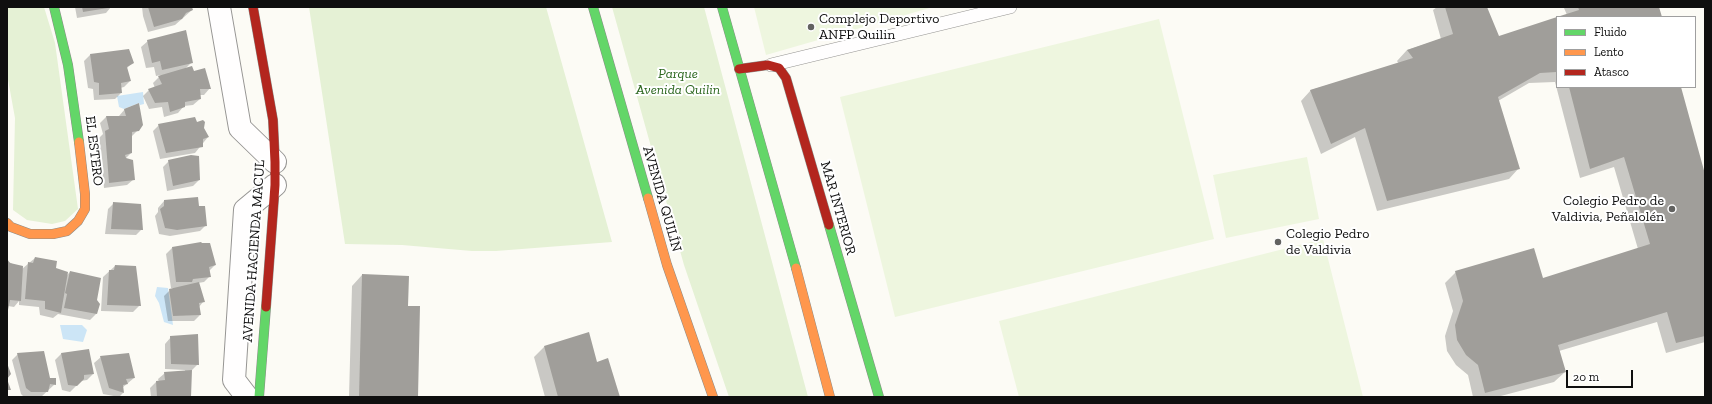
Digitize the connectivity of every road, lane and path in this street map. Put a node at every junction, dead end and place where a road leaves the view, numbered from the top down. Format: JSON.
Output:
{"nodes":[{"id":1,"x":54,"y":7,"type":"edge"},
{"id":2,"x":220,"y":7,"type":"edge"},
{"id":3,"x":593,"y":7,"type":"edge"},
{"id":4,"x":722,"y":7,"type":"edge"},
{"id":5,"x":1010,"y":7,"type":"edge"},
{"id":6,"x":252,"y":9,"type":"edge"},
{"id":7,"x":768,"y":65,"type":"junction"},
{"id":8,"x":739,"y":69,"type":"junction"},
{"id":9,"x":274,"y":162,"type":"junction"},
{"id":10,"x":274,"y":185,"type":"junction"},
{"id":11,"x":7,"y":223,"type":"edge"},
{"id":12,"x":247,"y":397,"type":"edge"},
{"id":13,"x":258,"y":397,"type":"edge"},
{"id":14,"x":713,"y":397,"type":"edge"},
{"id":15,"x":830,"y":397,"type":"edge"},
{"id":16,"x":878,"y":397,"type":"edge"}],
"edges":[{"from":1,"to":11,"type":"street","name":"EL ESTERO"},
{"from":2,"to":9,"type":"street"},
{"from":3,"to":14,"type":"street","name":"AVENIDA QUILÍN"},
{"from":4,"to":8,"type":"street"},
{"from":5,"to":7,"type":"lane"},
{"from":6,"to":9,"type":"street","name":"AVENIDA HACIENDA MACUL"},
{"from":7,"to":8,"type":"street"},
{"from":7,"to":16,"type":"street","name":"MAR INTERIOR"},
{"from":8,"to":15,"type":"street"},
{"from":9,"to":10,"type":"street","name":"AVENIDA HACIENDA MACUL"},
{"from":10,"to":12,"type":"street"},
{"from":10,"to":13,"type":"street","name":"AVENIDA HACIENDA MACUL"}]}
